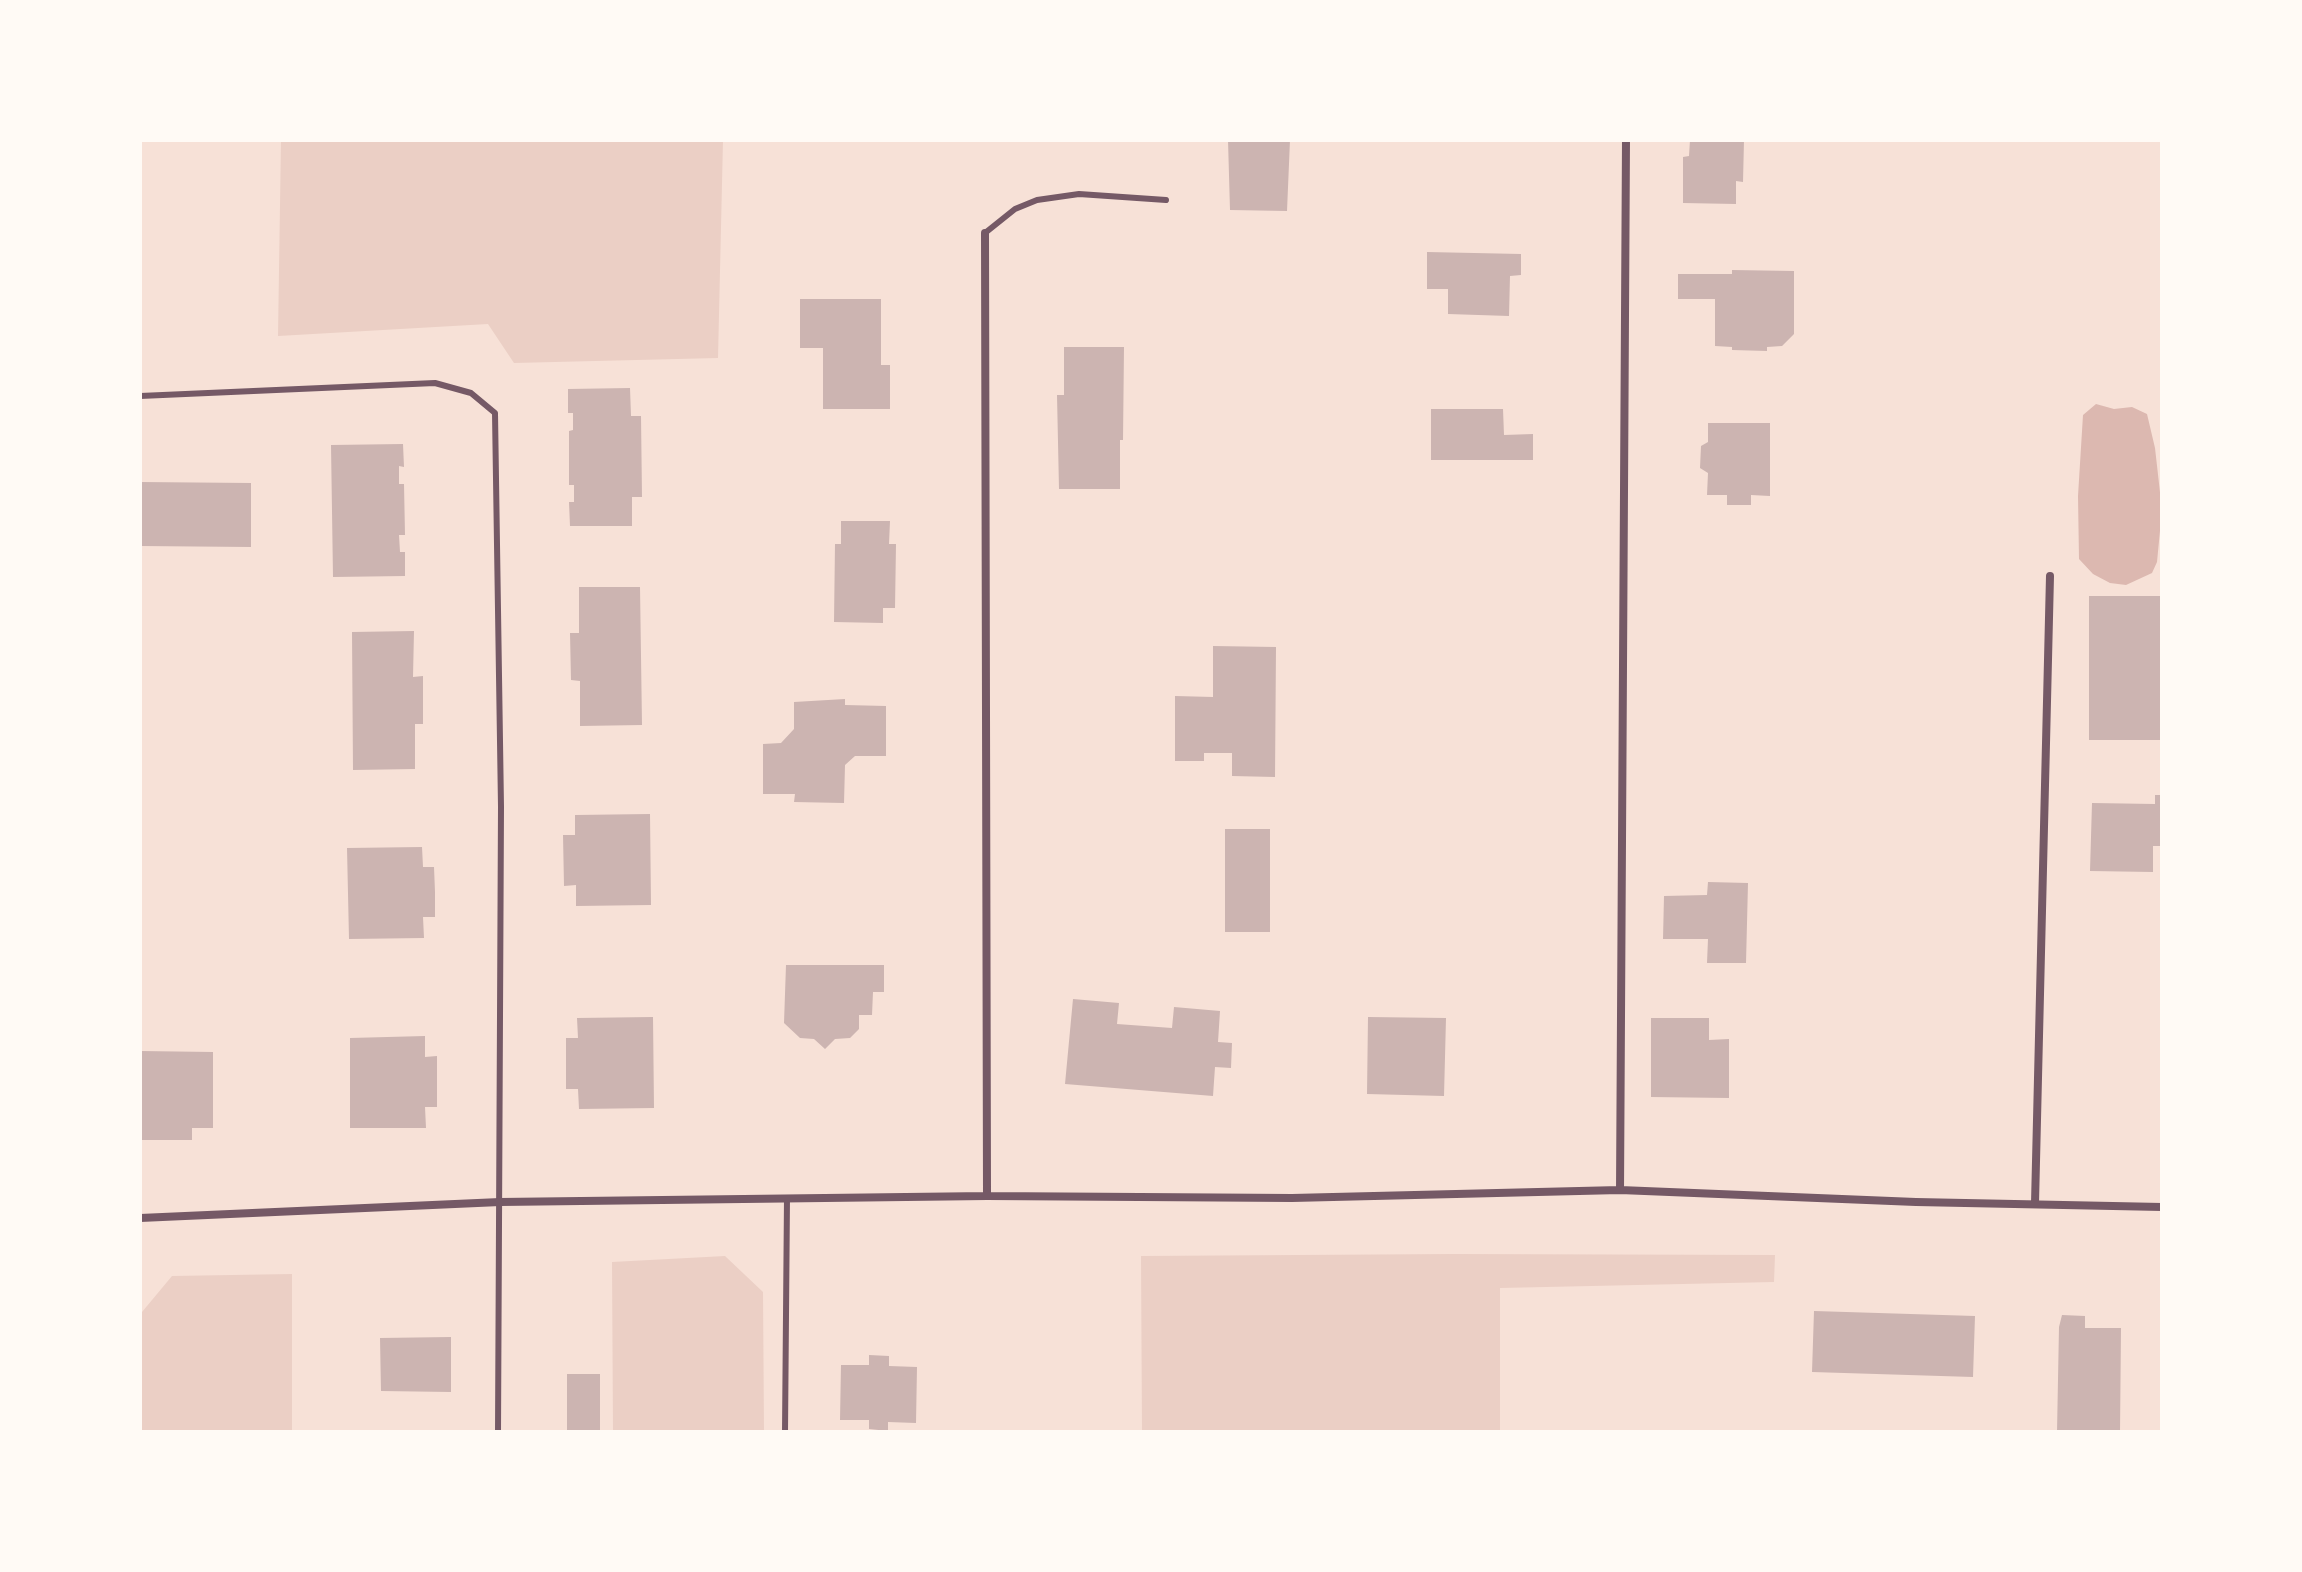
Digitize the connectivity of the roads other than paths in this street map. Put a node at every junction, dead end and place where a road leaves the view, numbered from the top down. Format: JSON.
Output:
{"nodes":[{"id":1,"x":1626,"y":140,"type":"edge"},
{"id":2,"x":1166,"y":200,"type":"dead end"},
{"id":3,"x":985,"y":233,"type":"joint"},
{"id":4,"x":140,"y":396,"type":"edge"},
{"id":5,"x":2050,"y":576,"type":"dead end"},
{"id":6,"x":1620,"y":1190,"type":"junction"},
{"id":7,"x":987,"y":1196,"type":"junction"},
{"id":8,"x":787,"y":1198,"type":"junction"},
{"id":9,"x":500,"y":1202,"type":"junction"},
{"id":10,"x":2035,"y":1203,"type":"junction"},
{"id":11,"x":2162,"y":1207,"type":"edge"},
{"id":12,"x":140,"y":1218,"type":"edge"},
{"id":13,"x":498,"y":1432,"type":"edge"},
{"id":14,"x":785,"y":1432,"type":"edge"}],
"edges":[{"from":1,"to":6,"type":"street"},
{"from":2,"to":3,"type":"lane"},
{"from":3,"to":7,"type":"street"},
{"from":4,"to":9,"type":"lane"},
{"from":5,"to":10,"type":"street"},
{"from":6,"to":7,"type":"street"},
{"from":6,"to":10,"type":"street"},
{"from":7,"to":8,"type":"street"},
{"from":8,"to":9,"type":"street"},
{"from":8,"to":14,"type":"lane"},
{"from":9,"to":12,"type":"street"},
{"from":9,"to":13,"type":"lane"},
{"from":10,"to":11,"type":"street"}]}
